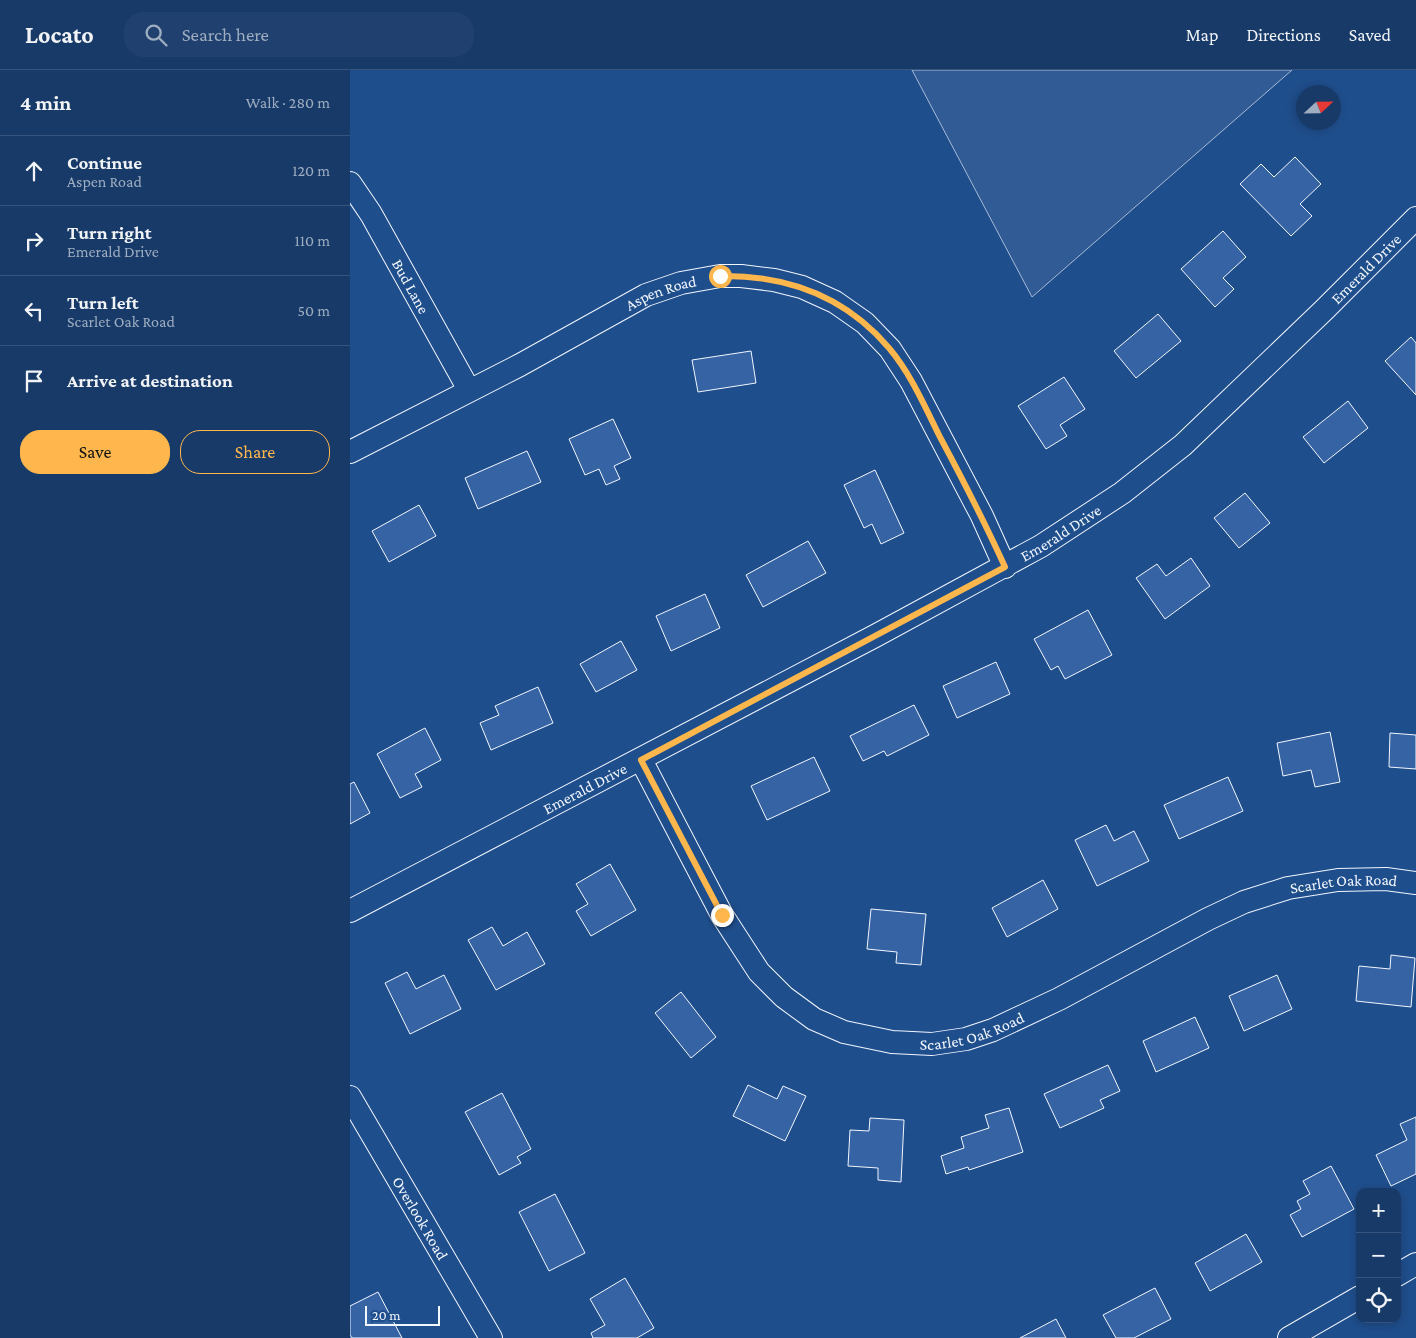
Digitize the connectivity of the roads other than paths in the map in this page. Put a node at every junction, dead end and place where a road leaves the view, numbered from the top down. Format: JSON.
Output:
{"nodes":[{"id":1,"x":350,"y":183,"type":"edge"},
{"id":2,"x":1416,"y":218,"type":"edge"},
{"id":3,"x":468,"y":390,"type":"junction"},
{"id":4,"x":350,"y":452,"type":"edge"},
{"id":5,"x":1005,"y":567,"type":"junction"},
{"id":6,"x":641,"y":760,"type":"junction"},
{"id":7,"x":1416,"y":883,"type":"edge"},
{"id":8,"x":350,"y":911,"type":"edge"},
{"id":9,"x":350,"y":1097,"type":"edge"},
{"id":10,"x":1416,"y":1264,"type":"edge"},
{"id":11,"x":1401,"y":1273,"type":"edge"},
{"id":12,"x":1356,"y":1299,"type":"edge"},
{"id":13,"x":491,"y":1338,"type":"edge"},
{"id":14,"x":1289,"y":1338,"type":"edge"}],
"edges":[{"from":1,"to":3,"type":"street","name":"Bud Lane"},
{"from":2,"to":5,"type":"street","name":"Emerald Drive"},
{"from":3,"to":4,"type":"street","name":"Aspen Road"},
{"from":3,"to":5,"type":"street","name":"Aspen Road"},
{"from":5,"to":6,"type":"street","name":"Emerald Drive"},
{"from":6,"to":7,"type":"street","name":"Scarlet Oak Road"},
{"from":6,"to":8,"type":"street","name":"Emerald Drive"},
{"from":9,"to":13,"type":"street","name":"Overlook Road"},
{"from":10,"to":11,"type":"street"},
{"from":12,"to":14,"type":"street"}]}
